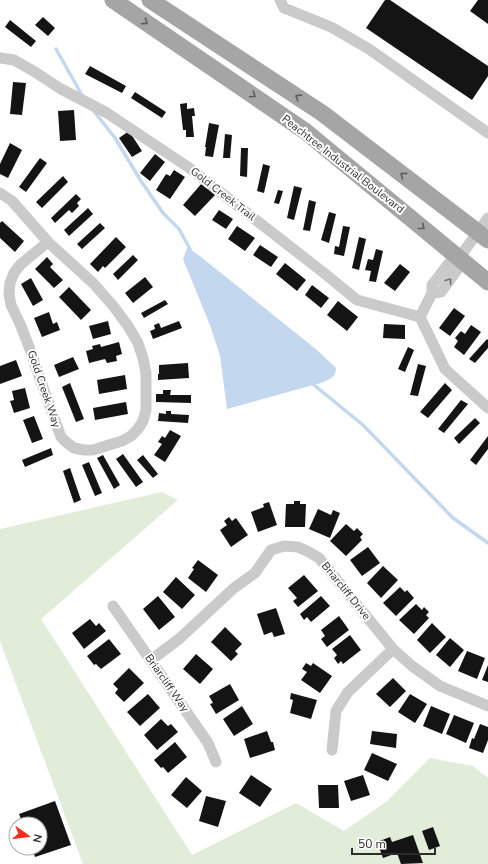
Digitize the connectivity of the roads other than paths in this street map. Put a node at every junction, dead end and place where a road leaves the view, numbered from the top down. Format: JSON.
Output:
{"nodes":[{"id":1,"x":113,"y":0,"type":"edge"},
{"id":2,"x":150,"y":0,"type":"edge"},
{"id":3,"x":280,"y":0,"type":"edge"},
{"id":4,"x":0,"y":58,"type":"edge"},
{"id":5,"x":488,"y":132,"type":"edge"},
{"id":6,"x":0,"y":193,"type":"edge"},
{"id":7,"x":488,"y":218,"type":"edge"},
{"id":8,"x":483,"y":236,"type":"edge"},
{"id":9,"x":48,"y":242,"type":"junction"},
{"id":10,"x":458,"y":259,"type":"junction"},
{"id":11,"x":488,"y":282,"type":"edge"},
{"id":12,"x":420,"y":317,"type":"junction"},
{"id":13,"x":488,"y":408,"type":"edge"},
{"id":14,"x":112,"y":606,"type":"dead end"},
{"id":15,"x":393,"y":649,"type":"junction"},
{"id":16,"x":151,"y":660,"type":"junction"},
{"id":17,"x":488,"y":706,"type":"edge"},
{"id":18,"x":332,"y":750,"type":"dead end"},
{"id":19,"x":216,"y":762,"type":"dead end"}],
"edges":[{"from":1,"to":10,"type":"main road","name":"Peachtree Industrial Boulevard","one_way":true},
{"from":8,"to":2,"type":"main road","one_way":true},
{"from":3,"to":5,"type":"street"},
{"from":4,"to":12,"type":"street","name":"Gold Creek Trail"},
{"from":6,"to":9,"type":"street","name":"Gold Creek Way"},
{"from":7,"to":8,"type":"street"},
{"from":8,"to":10,"type":"street"},
{"from":9,"to":9,"type":"street","name":"Gold Creek Way"},
{"from":10,"to":11,"type":"main road","name":"Peachtree Industrial Boulevard"},
{"from":10,"to":12,"type":"street"},
{"from":12,"to":13,"type":"street"},
{"from":14,"to":16,"type":"street","name":"Briarcliff Way"},
{"from":15,"to":16,"type":"street","name":"Briarcliff Drive"},
{"from":15,"to":17,"type":"street","name":"Briarcliff Drive"},
{"from":15,"to":18,"type":"street"},
{"from":16,"to":19,"type":"street","name":"Briarcliff Way"}]}
